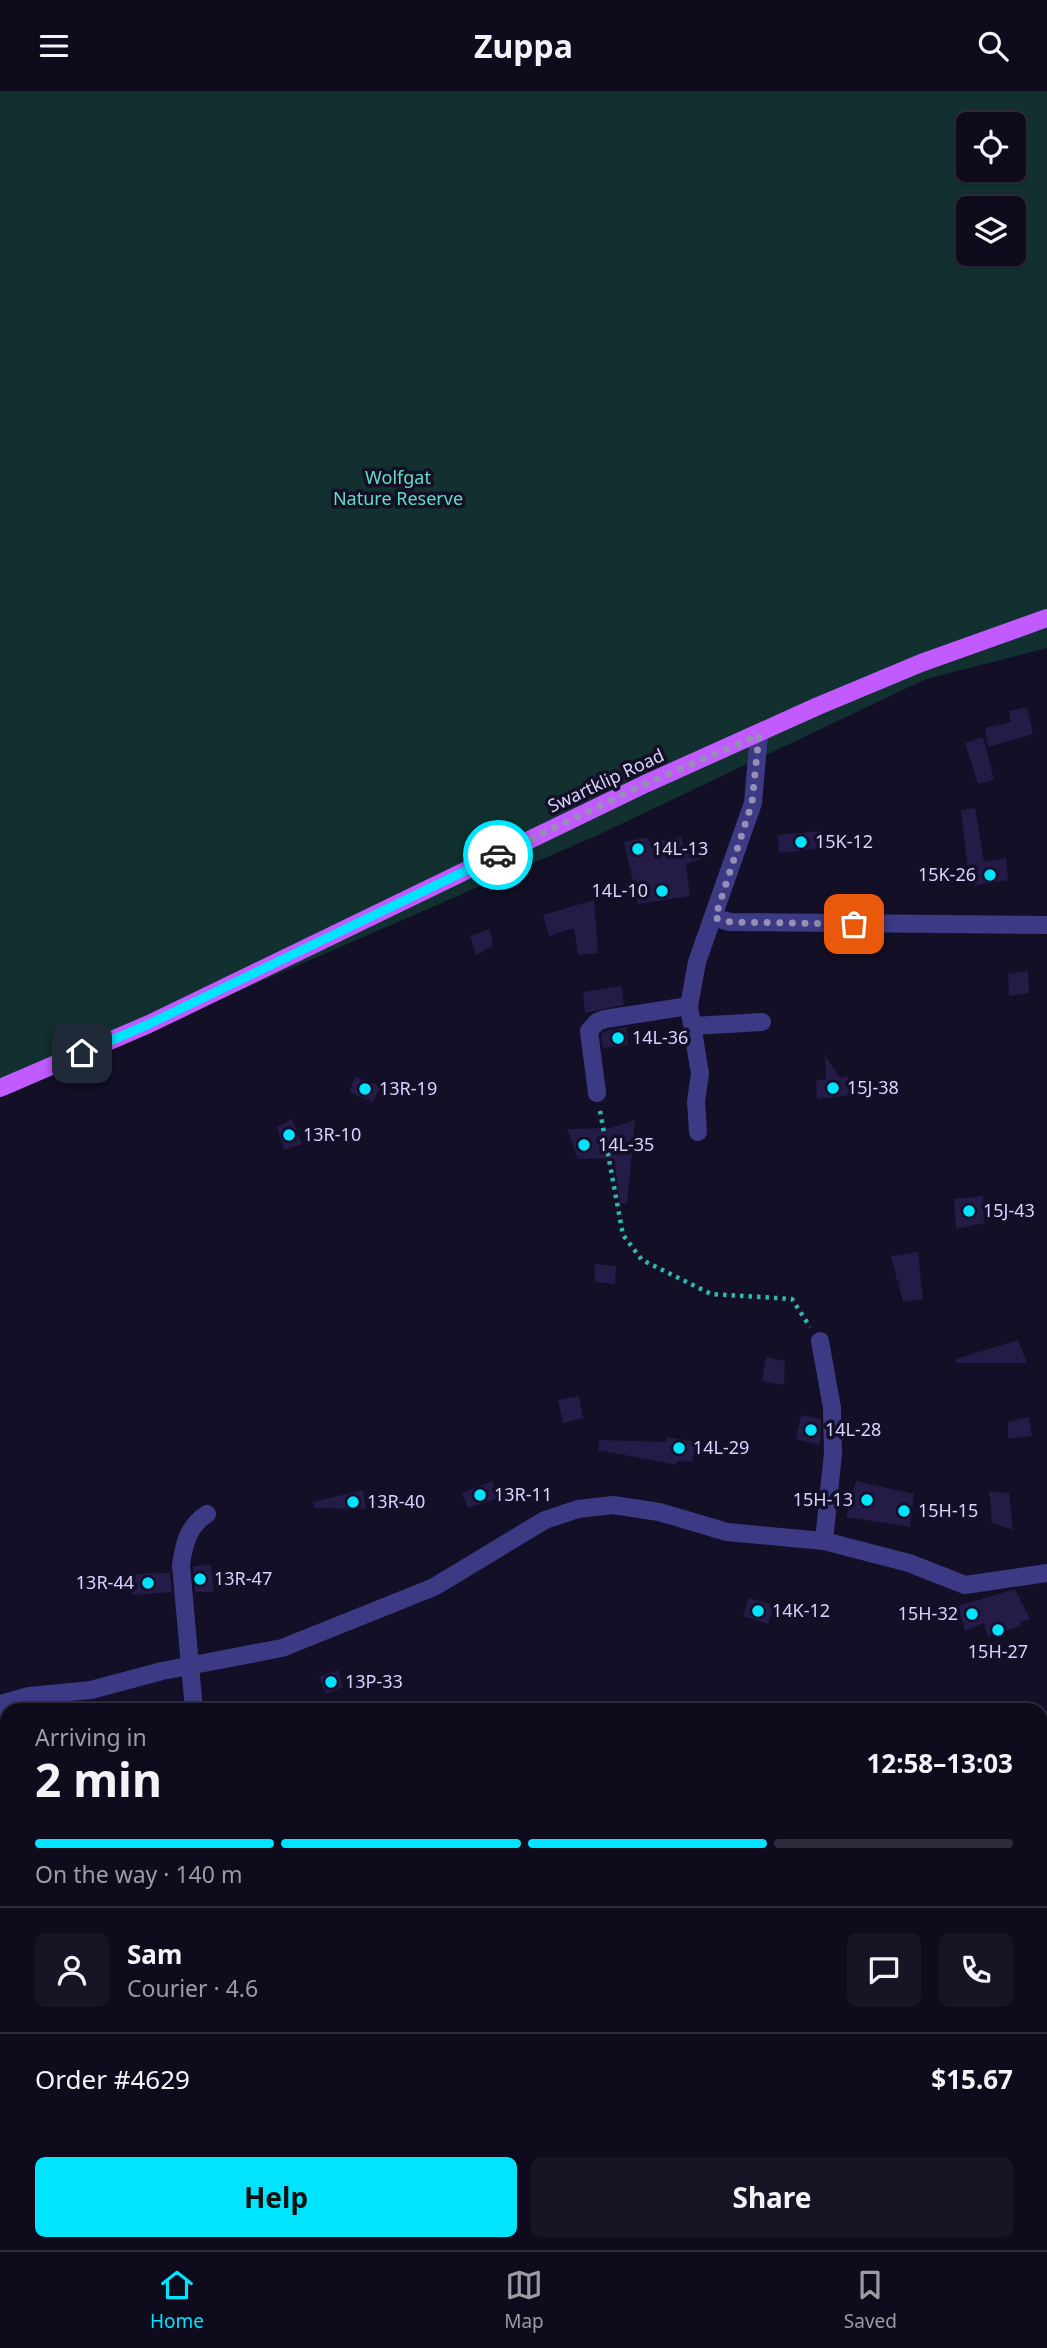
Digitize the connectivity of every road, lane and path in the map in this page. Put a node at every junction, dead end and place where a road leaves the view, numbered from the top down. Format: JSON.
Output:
{"nodes":[{"id":1,"x":1047,"y":618,"type":"edge"},
{"id":2,"x":759,"y":735,"type":"junction"},
{"id":3,"x":715,"y":918,"type":"junction"},
{"id":4,"x":1047,"y":925,"type":"edge"},
{"id":5,"x":689,"y":1006,"type":"junction"},
{"id":6,"x":762,"y":1022,"type":"dead end"},
{"id":7,"x":693,"y":1026,"type":"junction"},
{"id":8,"x":0,"y":1088,"type":"edge"},
{"id":9,"x":597,"y":1093,"type":"joint"},
{"id":10,"x":698,"y":1132,"type":"dead end"},
{"id":11,"x":820,"y":1342,"type":"joint"},
{"id":12,"x":207,"y":1514,"type":"dead end"},
{"id":13,"x":824,"y":1541,"type":"junction"},
{"id":14,"x":1047,"y":1573,"type":"edge"},
{"id":15,"x":192,"y":1668,"type":"junction"},
{"id":16,"x":4,"y":1703,"type":"edge"},
{"id":17,"x":194,"y":1703,"type":"edge"}],
"edges":[{"from":1,"to":2,"type":"main road","name":"Swartklip Road"},
{"from":2,"to":3,"type":"street"},
{"from":2,"to":8,"type":"main road","name":"Swartklip Road"},
{"from":3,"to":4,"type":"street"},
{"from":3,"to":5,"type":"street"},
{"from":5,"to":7,"type":"street"},
{"from":5,"to":9,"type":"street"},
{"from":6,"to":7,"type":"street"},
{"from":7,"to":10,"type":"street"},
{"from":9,"to":11,"type":"path"},
{"from":11,"to":13,"type":"street"},
{"from":12,"to":15,"type":"street"},
{"from":13,"to":14,"type":"street"},
{"from":13,"to":15,"type":"street"},
{"from":15,"to":16,"type":"street"},
{"from":15,"to":17,"type":"street"}]}
